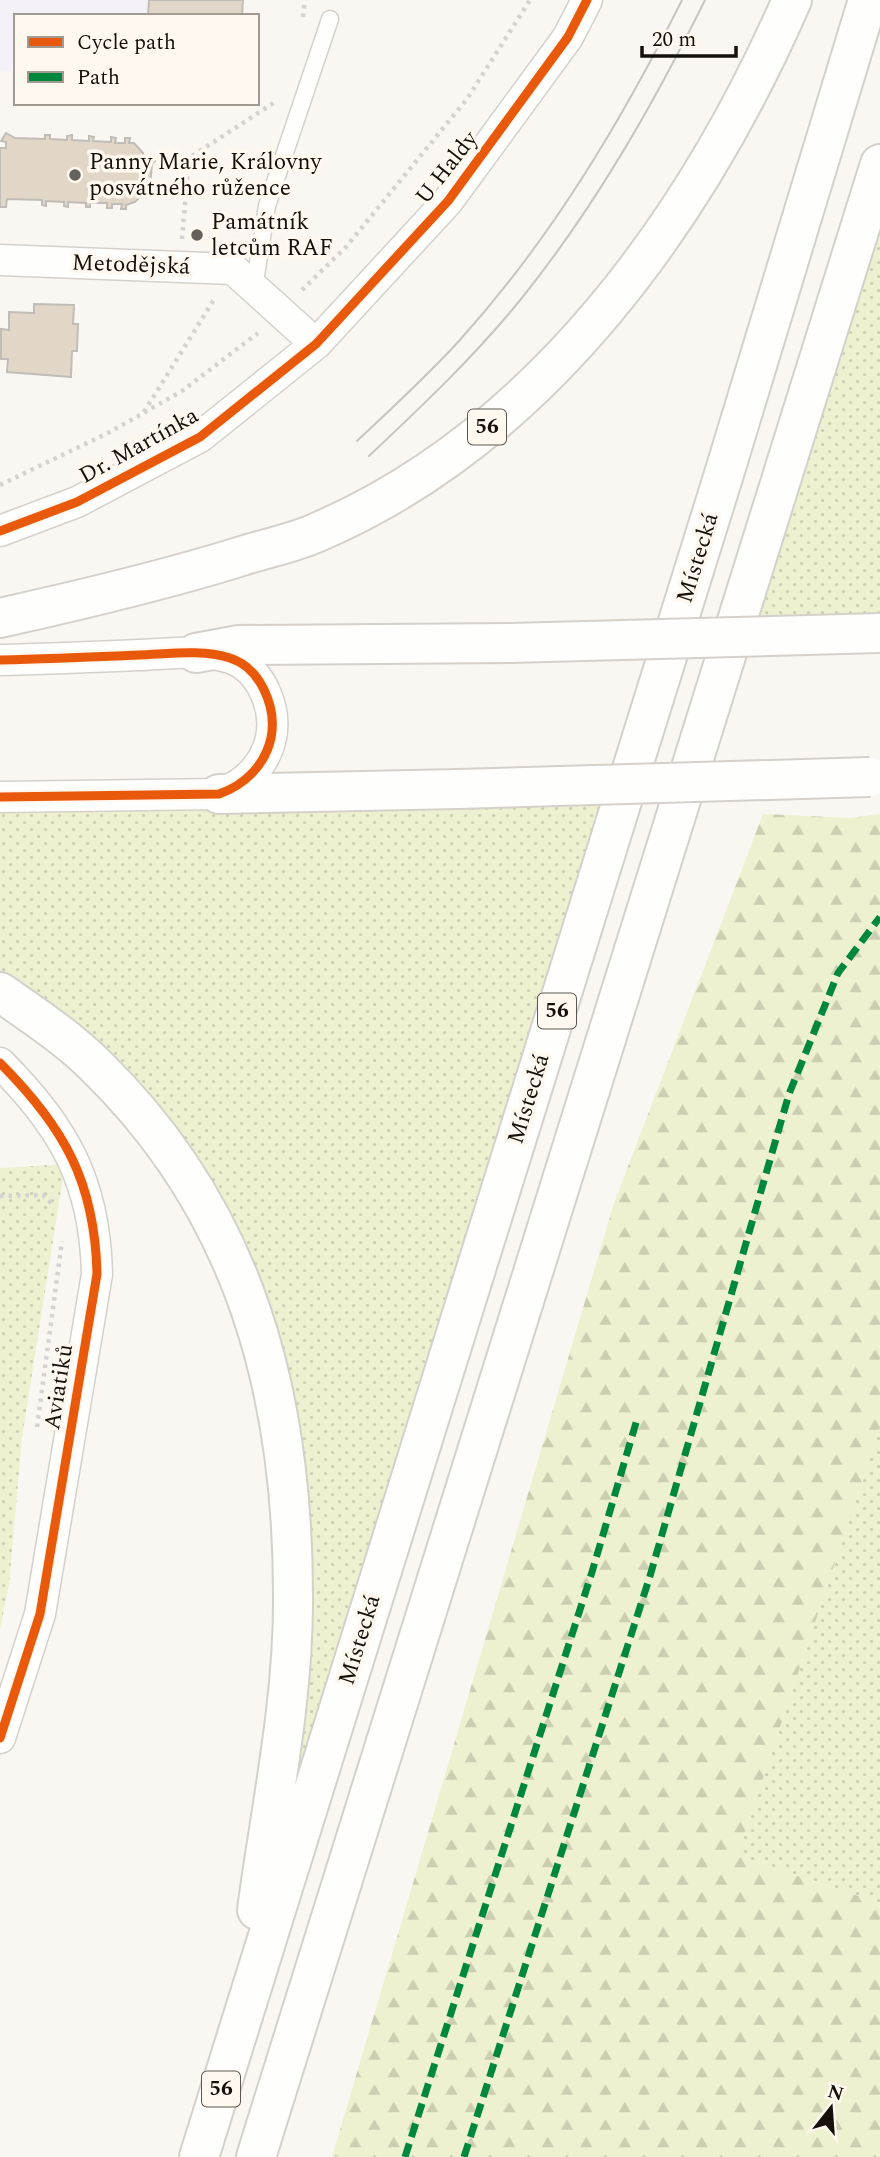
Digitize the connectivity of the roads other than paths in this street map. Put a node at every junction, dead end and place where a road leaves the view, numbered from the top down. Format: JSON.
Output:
{"nodes":[{"id":1,"x":587,"y":0,"type":"edge"},
{"id":2,"x":792,"y":0,"type":"edge"},
{"id":3,"x":868,"y":0,"type":"edge"},
{"id":4,"x":330,"y":19,"type":"dead end"},
{"id":5,"x":880,"y":164,"type":"edge"},
{"id":6,"x":880,"y":227,"type":"edge"},
{"id":7,"x":0,"y":260,"type":"edge"},
{"id":8,"x":244,"y":278,"type":"junction"},
{"id":9,"x":316,"y":344,"type":"junction"},
{"id":10,"x":775,"y":500,"type":"junction"},
{"id":11,"x":0,"y":530,"type":"edge"},
{"id":12,"x":0,"y":618,"type":"edge"},
{"id":13,"x":880,"y":633,"type":"edge"},
{"id":14,"x":196,"y":653,"type":"junction"},
{"id":15,"x":0,"y":660,"type":"edge"},
{"id":16,"x":875,"y":777,"type":"edge"},
{"id":17,"x":219,"y":794,"type":"junction"},
{"id":18,"x":0,"y":797,"type":"edge"},
{"id":19,"x":0,"y":992,"type":"edge"},
{"id":20,"x":0,"y":1063,"type":"edge"},
{"id":21,"x":0,"y":1738,"type":"edge"},
{"id":22,"x":242,"y":2021,"type":"junction"},
{"id":23,"x":199,"y":2157,"type":"edge"},
{"id":24,"x":256,"y":2157,"type":"edge"}],
"edges":[{"from":1,"to":9,"type":"street","name":"U Haldy"},
{"from":2,"to":12,"type":"highway","number":"56"},
{"from":3,"to":22,"type":"highway","name":"Místecká","number":"56"},
{"from":4,"to":8,"type":"lane"},
{"from":5,"to":10,"type":"highway","number":"56"},
{"from":6,"to":10,"type":"highway","number":"56"},
{"from":7,"to":8,"type":"street","name":"Metodějská"},
{"from":8,"to":9,"type":"street"},
{"from":9,"to":11,"type":"street","name":"Dr. Martínka"},
{"from":10,"to":24,"type":"highway","number":"56"},
{"from":13,"to":14,"type":"highway","bridge":true},
{"from":14,"to":15,"type":"street"},
{"from":14,"to":17,"type":"street"},
{"from":16,"to":17,"type":"highway","bridge":true},
{"from":17,"to":18,"type":"street"},
{"from":19,"to":22,"type":"highway","number":"56"},
{"from":20,"to":21,"type":"street","name":"Aviatiků"},
{"from":22,"to":23,"type":"highway","name":"Místecká","number":"56"}]}
